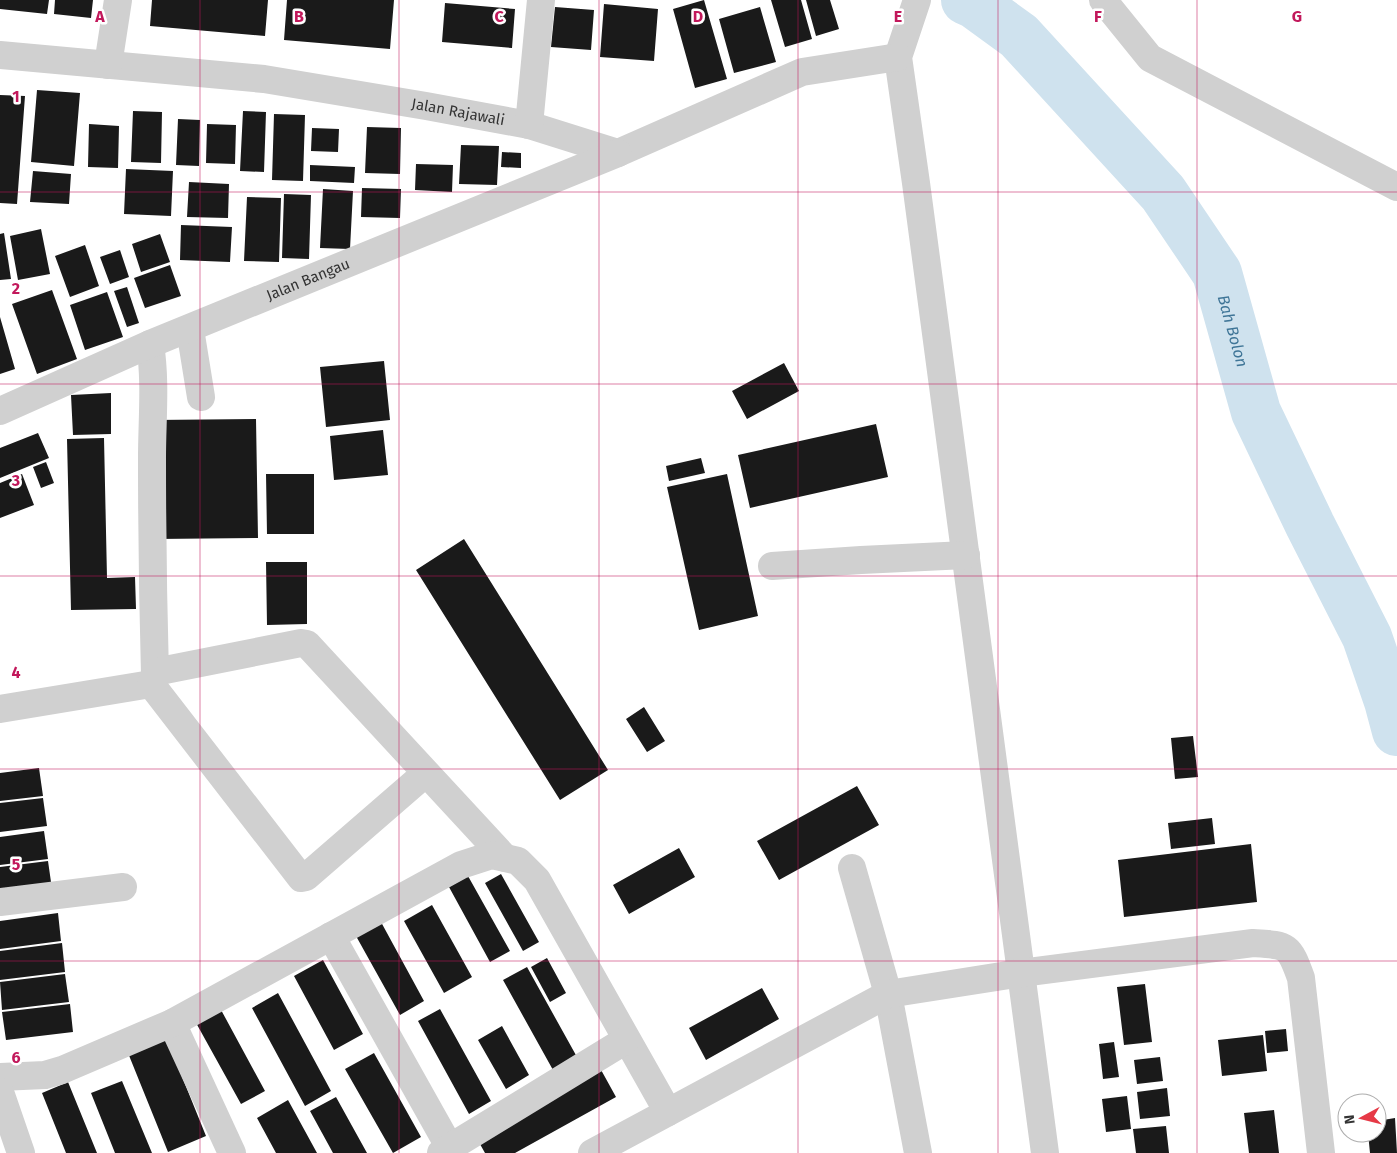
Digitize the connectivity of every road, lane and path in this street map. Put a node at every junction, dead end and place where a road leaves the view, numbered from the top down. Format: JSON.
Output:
{"nodes":[{"id":1,"x":118,"y":0,"type":"edge"},
{"id":2,"x":541,"y":0,"type":"edge"},
{"id":3,"x":1102,"y":0,"type":"edge"},
{"id":4,"x":915,"y":7,"type":"edge"},
{"id":5,"x":0,"y":55,"type":"edge"},
{"id":6,"x":898,"y":57,"type":"junction"},
{"id":7,"x":108,"y":65,"type":"junction"},
{"id":8,"x":529,"y":125,"type":"junction"},
{"id":9,"x":618,"y":153,"type":"junction"},
{"id":10,"x":1397,"y":187,"type":"edge"},
{"id":11,"x":190,"y":329,"type":"junction"},
{"id":12,"x":150,"y":344,"type":"junction"},
{"id":13,"x":201,"y":397,"type":"dead end"},
{"id":14,"x":0,"y":411,"type":"edge"},
{"id":15,"x":966,"y":555,"type":"junction"},
{"id":16,"x":772,"y":566,"type":"dead end"},
{"id":17,"x":153,"y":680,"type":"junction"},
{"id":18,"x":0,"y":709,"type":"edge"},
{"id":19,"x":426,"y":773,"type":"junction"},
{"id":20,"x":505,"y":858,"type":"junction"},
{"id":21,"x":852,"y":868,"type":"dead end"},
{"id":22,"x":123,"y":887,"type":"dead end"},
{"id":23,"x":0,"y":902,"type":"edge"},
{"id":24,"x":331,"y":936,"type":"junction"},
{"id":25,"x":1021,"y":973,"type":"junction"},
{"id":26,"x":888,"y":994,"type":"junction"},
{"id":27,"x":172,"y":1023,"type":"junction"},
{"id":28,"x":626,"y":1040,"type":"junction"},
{"id":29,"x":0,"y":1077,"type":"edge"},
{"id":30,"x":0,"y":1092,"type":"edge"},
{"id":31,"x":668,"y":1112,"type":"junction"},
{"id":32,"x":445,"y":1150,"type":"edge"},
{"id":33,"x":21,"y":1153,"type":"edge"},
{"id":34,"x":232,"y":1153,"type":"edge"},
{"id":35,"x":592,"y":1153,"type":"edge"},
{"id":36,"x":918,"y":1153,"type":"edge"},
{"id":37,"x":1045,"y":1153,"type":"edge"},
{"id":38,"x":1321,"y":1153,"type":"edge"}],
"edges":[{"from":1,"to":7,"type":"street"},
{"from":2,"to":8,"type":"street"},
{"from":3,"to":10,"type":"street"},
{"from":4,"to":6,"type":"street"},
{"from":5,"to":7,"type":"street","name":"Jalan Rajawali"},
{"from":6,"to":9,"type":"street"},
{"from":6,"to":15,"type":"street"},
{"from":7,"to":8,"type":"street","name":"Jalan Rajawali"},
{"from":8,"to":9,"type":"street","name":"Jalan Rajawali"},
{"from":9,"to":11,"type":"street","name":"Jalan Bangau"},
{"from":11,"to":12,"type":"street","name":"Jalan Bangau"},
{"from":11,"to":13,"type":"street"},
{"from":12,"to":14,"type":"street","name":"Jalan Bangau"},
{"from":12,"to":17,"type":"street"},
{"from":15,"to":16,"type":"street"},
{"from":15,"to":25,"type":"street"},
{"from":17,"to":18,"type":"street"},
{"from":17,"to":19,"type":"street"},
{"from":17,"to":19,"type":"street"},
{"from":19,"to":20,"type":"street"},
{"from":20,"to":24,"type":"street"},
{"from":20,"to":28,"type":"street"},
{"from":21,"to":26,"type":"street"},
{"from":22,"to":23,"type":"street"},
{"from":24,"to":27,"type":"street"},
{"from":24,"to":32,"type":"street"},
{"from":25,"to":26,"type":"street"},
{"from":25,"to":37,"type":"street"},
{"from":25,"to":38,"type":"street"},
{"from":26,"to":31,"type":"street"},
{"from":26,"to":36,"type":"street"},
{"from":27,"to":29,"type":"street"},
{"from":27,"to":34,"type":"street"},
{"from":28,"to":31,"type":"street"},
{"from":28,"to":32,"type":"street"},
{"from":30,"to":33,"type":"street"},
{"from":31,"to":35,"type":"street"}]}
